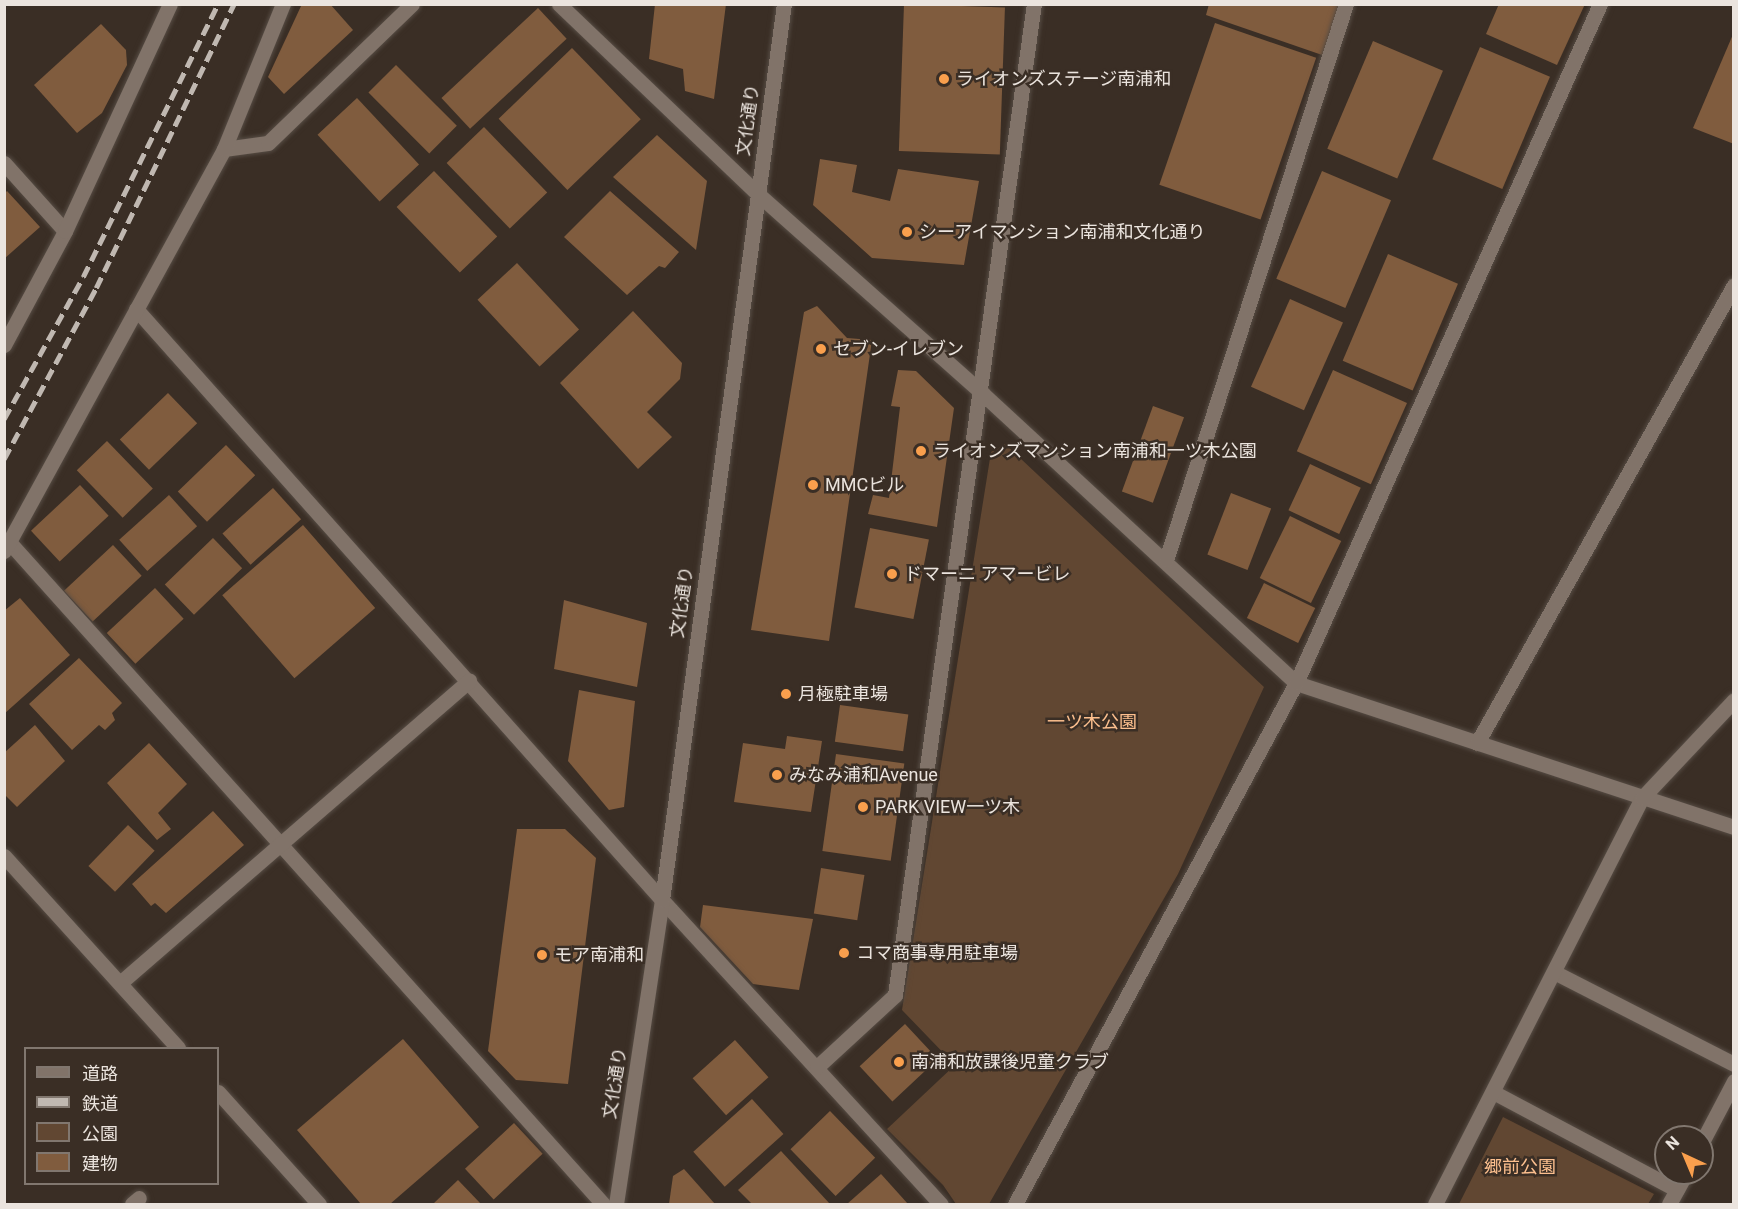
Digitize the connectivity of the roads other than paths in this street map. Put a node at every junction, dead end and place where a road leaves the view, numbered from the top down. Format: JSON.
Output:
{"nodes":[{"id":1,"x":170,"y":4,"type":"edge"},
{"id":2,"x":283,"y":4,"type":"edge"},
{"id":3,"x":412,"y":4,"type":"edge"},
{"id":4,"x":559,"y":4,"type":"edge"},
{"id":5,"x":784,"y":4,"type":"edge"},
{"id":6,"x":1034,"y":4,"type":"edge"},
{"id":7,"x":1346,"y":4,"type":"edge"},
{"id":8,"x":1600,"y":4,"type":"edge"},
{"id":9,"x":224,"y":148,"type":"junction"},
{"id":10,"x":4,"y":163,"type":"edge"},
{"id":11,"x":758,"y":194,"type":"junction"},
{"id":12,"x":65,"y":231,"type":"junction"},
{"id":13,"x":1734,"y":285,"type":"edge"},
{"id":14,"x":136,"y":309,"type":"junction"},
{"id":15,"x":4,"y":345,"type":"edge"},
{"id":16,"x":982,"y":393,"type":"junction"},
{"id":17,"x":7,"y":547,"type":"edge"},
{"id":18,"x":1166,"y":560,"type":"junction"},
{"id":19,"x":469,"y":681,"type":"junction"},
{"id":20,"x":1296,"y":683,"type":"junction"},
{"id":21,"x":1734,"y":700,"type":"edge"},
{"id":22,"x":1477,"y":743,"type":"junction"},
{"id":23,"x":1642,"y":798,"type":"junction"},
{"id":24,"x":1734,"y":826,"type":"edge"},
{"id":25,"x":279,"y":845,"type":"junction"},
{"id":26,"x":4,"y":856,"type":"edge"},
{"id":27,"x":662,"y":900,"type":"junction"},
{"id":28,"x":1554,"y":972,"type":"junction"},
{"id":29,"x":120,"y":983,"type":"junction"},
{"id":30,"x":177,"y":1047,"type":"edge"},
{"id":31,"x":1734,"y":1064,"type":"edge"},
{"id":32,"x":817,"y":1068,"type":"junction"},
{"id":33,"x":1734,"y":1081,"type":"edge"},
{"id":34,"x":1493,"y":1092,"type":"junction"},
{"id":35,"x":219,"y":1093,"type":"edge"},
{"id":36,"x":1711,"y":1125,"type":"edge"},
{"id":37,"x":1680,"y":1185,"type":"edge"},
{"id":38,"x":1677,"y":1190,"type":"junction"},
{"id":39,"x":319,"y":1204,"type":"edge"},
{"id":40,"x":603,"y":1204,"type":"edge"},
{"id":41,"x":616,"y":1204,"type":"edge"},
{"id":42,"x":941,"y":1204,"type":"edge"},
{"id":43,"x":1016,"y":1204,"type":"edge"},
{"id":44,"x":1435,"y":1204,"type":"edge"},
{"id":45,"x":1670,"y":1204,"type":"edge"}],
"edges":[{"from":1,"to":12,"type":"street"},
{"from":2,"to":9,"type":"street"},
{"from":3,"to":9,"type":"street"},
{"from":4,"to":11,"type":"street"},
{"from":5,"to":11,"type":"street","name":"文化通り"},
{"from":6,"to":16,"type":"street"},
{"from":7,"to":18,"type":"street"},
{"from":8,"to":20,"type":"street"},
{"from":9,"to":14,"type":"street"},
{"from":10,"to":12,"type":"street"},
{"from":11,"to":16,"type":"street"},
{"from":11,"to":27,"type":"street","name":"文化通り"},
{"from":12,"to":15,"type":"street"},
{"from":13,"to":22,"type":"street"},
{"from":14,"to":17,"type":"street"},
{"from":14,"to":19,"type":"street"},
{"from":16,"to":18,"type":"street"},
{"from":16,"to":32,"type":"street"},
{"from":17,"to":25,"type":"street"},
{"from":18,"to":20,"type":"street"},
{"from":19,"to":25,"type":"street"},
{"from":19,"to":27,"type":"street"},
{"from":20,"to":22,"type":"street"},
{"from":20,"to":43,"type":"street"},
{"from":21,"to":23,"type":"street"},
{"from":22,"to":23,"type":"street"},
{"from":23,"to":24,"type":"street"},
{"from":23,"to":28,"type":"street"},
{"from":25,"to":29,"type":"street"},
{"from":25,"to":40,"type":"street"},
{"from":26,"to":29,"type":"street"},
{"from":27,"to":32,"type":"street"},
{"from":27,"to":41,"type":"street","name":"文化通り"},
{"from":28,"to":31,"type":"street"},
{"from":28,"to":34,"type":"street"},
{"from":29,"to":30,"type":"street"},
{"from":32,"to":42,"type":"street"},
{"from":33,"to":36,"type":"street"},
{"from":34,"to":38,"type":"street"},
{"from":34,"to":44,"type":"street"},
{"from":35,"to":39,"type":"street"},
{"from":37,"to":38,"type":"street"},
{"from":38,"to":45,"type":"street"}]}
